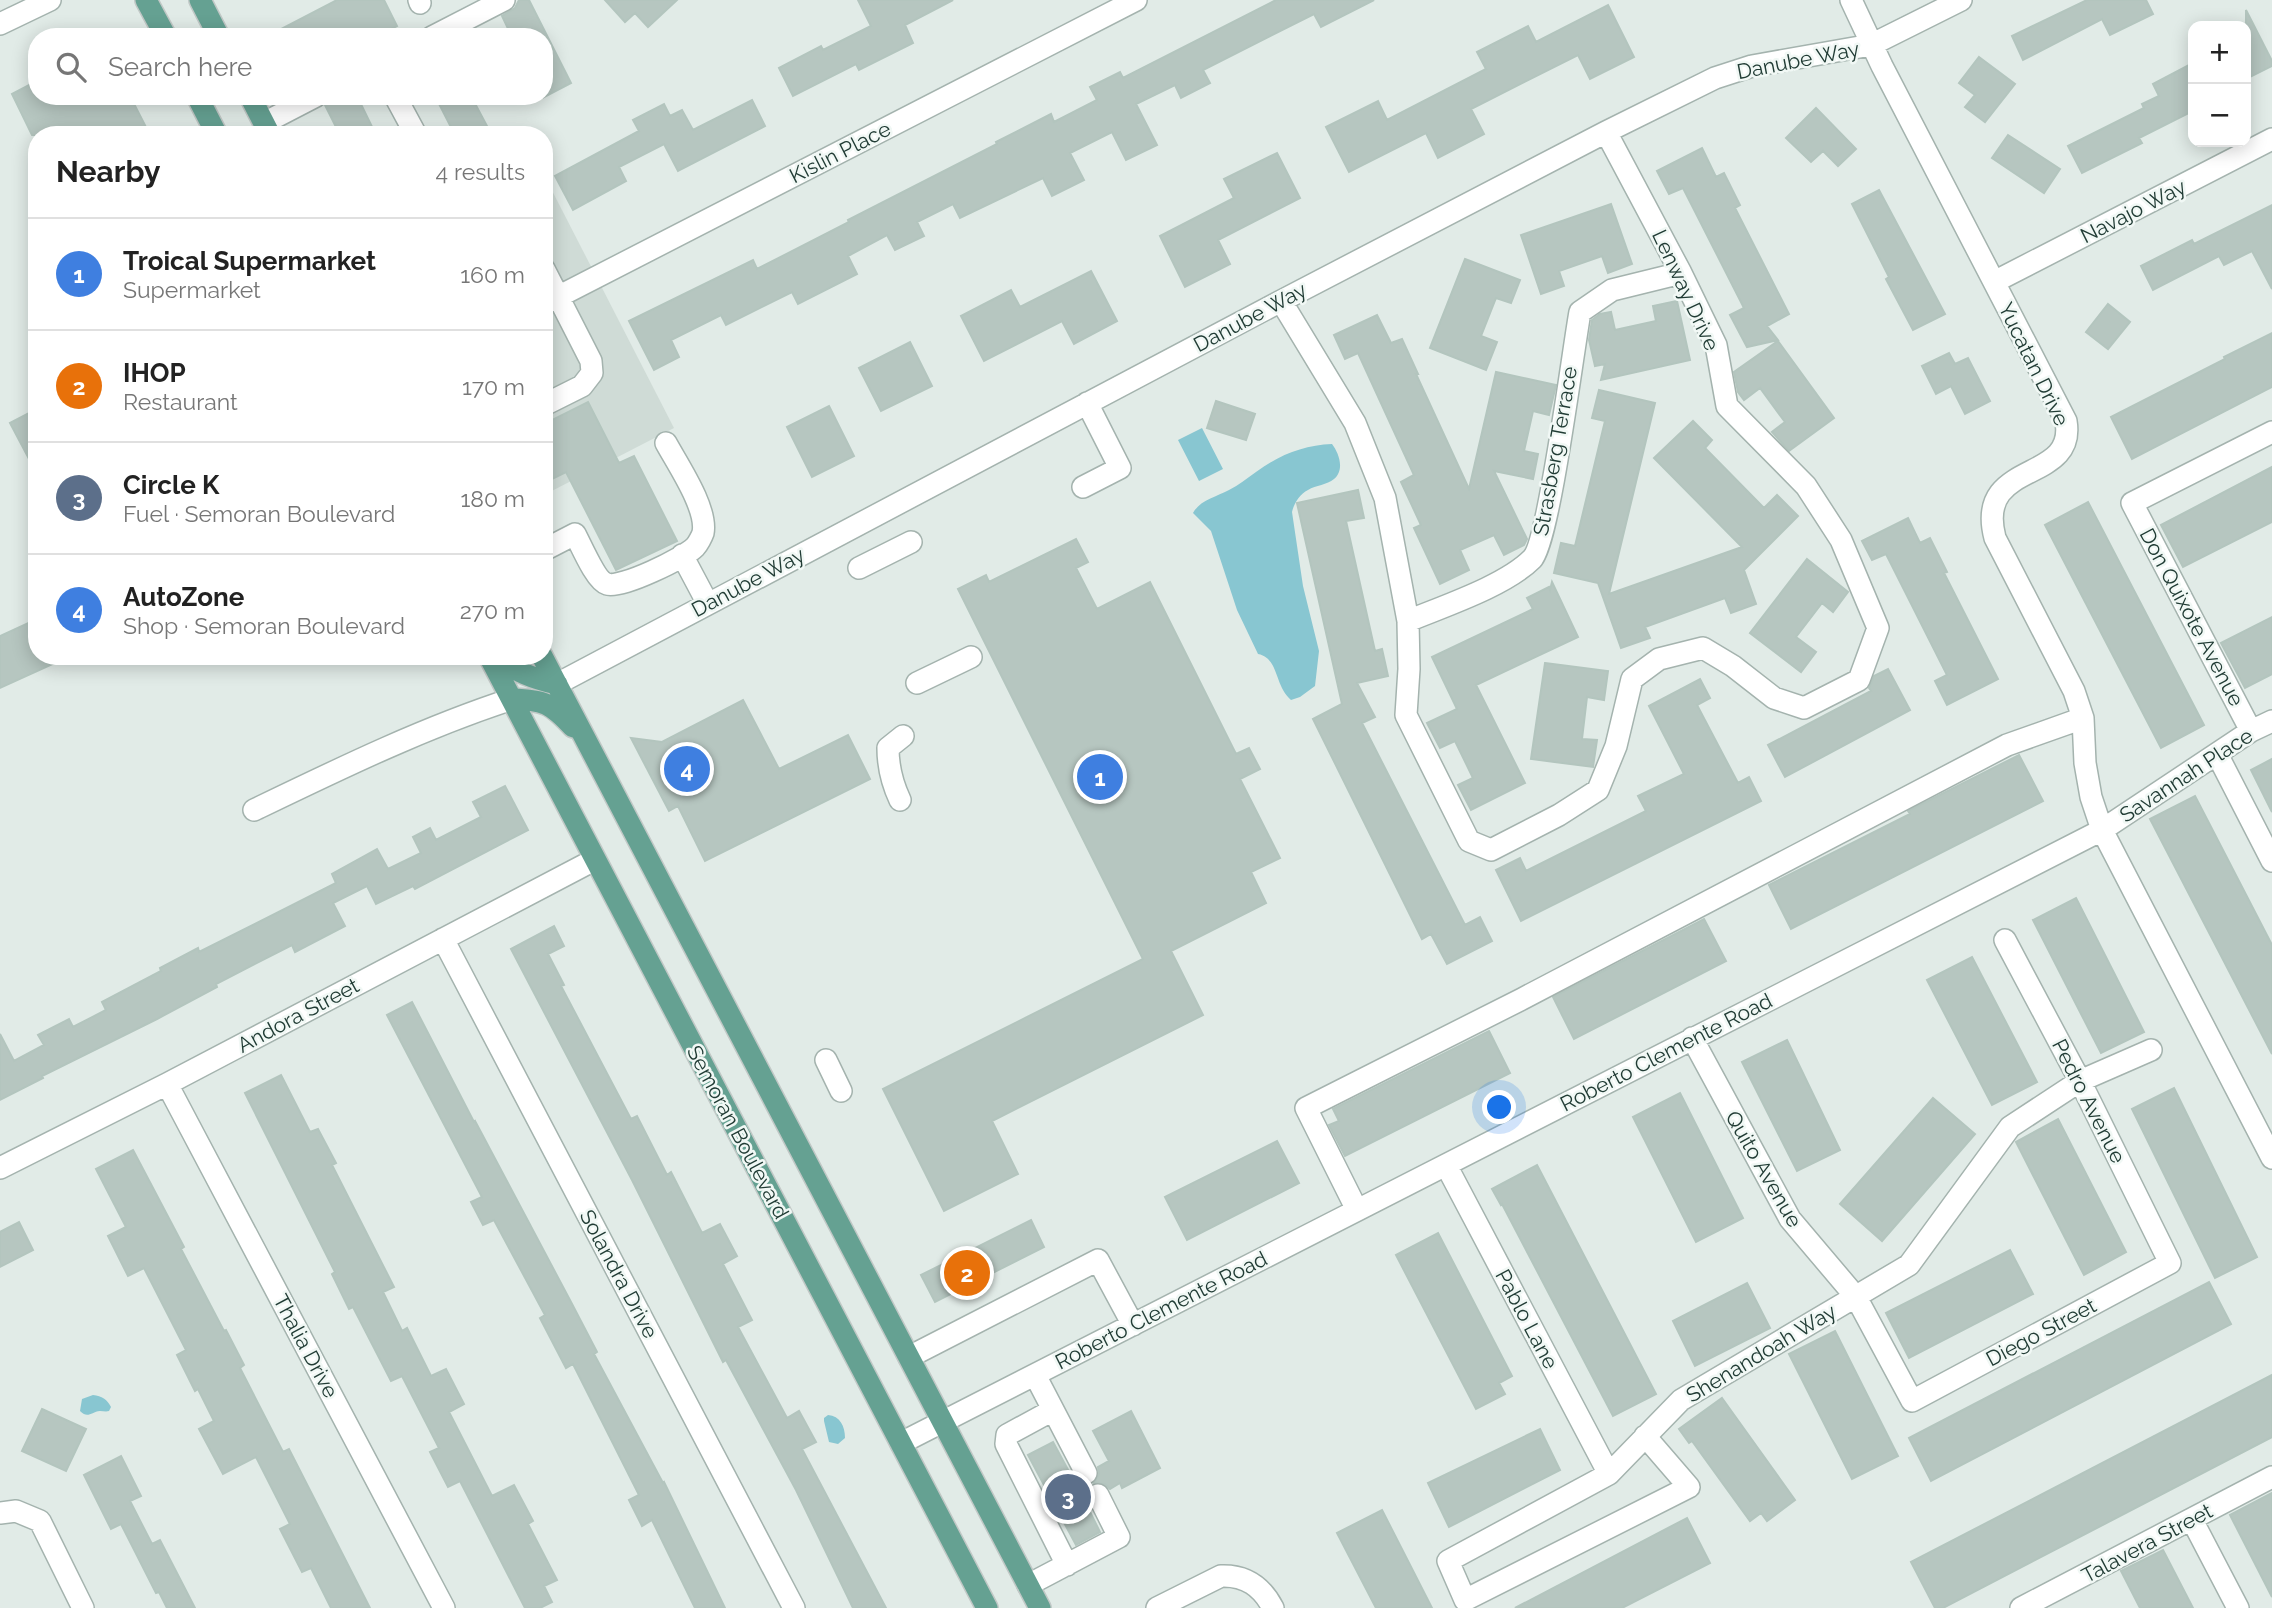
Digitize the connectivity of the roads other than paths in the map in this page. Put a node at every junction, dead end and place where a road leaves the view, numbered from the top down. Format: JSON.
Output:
{"nodes":[{"id":1,"x":50,"y":0,"type":"edge"},
{"id":2,"x":146,"y":0,"type":"edge"},
{"id":3,"x":200,"y":0,"type":"edge"},
{"id":4,"x":504,"y":0,"type":"edge"},
{"id":5,"x":1136,"y":0,"type":"edge"},
{"id":6,"x":1851,"y":0,"type":"edge"},
{"id":7,"x":1961,"y":0,"type":"edge"},
{"id":8,"x":0,"y":24,"type":"edge"},
{"id":9,"x":161,"y":28,"type":"edge"},
{"id":10,"x":214,"y":28,"type":"edge"},
{"id":11,"x":450,"y":28,"type":"edge"},
{"id":12,"x":1871,"y":46,"type":"junction"},
{"id":13,"x":202,"y":105,"type":"edge"},
{"id":14,"x":255,"y":105,"type":"edge"},
{"id":15,"x":303,"y":105,"type":"edge"},
{"id":16,"x":400,"y":105,"type":"edge"},
{"id":17,"x":212,"y":126,"type":"edge"},
{"id":18,"x":265,"y":126,"type":"edge"},
{"id":19,"x":271,"y":126,"type":"edge"},
{"id":20,"x":411,"y":126,"type":"edge"},
{"id":21,"x":1606,"y":132,"type":"junction"},
{"id":22,"x":2272,"y":139,"type":"edge"},
{"id":23,"x":1681,"y":272,"type":"junction"},
{"id":24,"x":1994,"y":282,"type":"junction"},
{"id":25,"x":553,"y":299,"type":"edge"},
{"id":26,"x":1281,"y":301,"type":"junction"},
{"id":27,"x":553,"y":303,"type":"edge"},
{"id":28,"x":553,"y":400,"type":"edge"},
{"id":29,"x":1087,"y":403,"type":"junction"},
{"id":30,"x":2272,"y":432,"type":"edge"},
{"id":31,"x":666,"y":443,"type":"dead end"},
{"id":32,"x":1083,"y":486,"type":"dead end"},
{"id":33,"x":911,"y":542,"type":"dead end"},
{"id":34,"x":553,"y":545,"type":"edge"},
{"id":35,"x":682,"y":555,"type":"junction"},
{"id":36,"x":859,"y":568,"type":"dead end"},
{"id":37,"x":708,"y":604,"type":"junction"},
{"id":38,"x":1408,"y":621,"type":"junction"},
{"id":39,"x":971,"y":657,"type":"dead end"},
{"id":40,"x":494,"y":665,"type":"edge"},
{"id":41,"x":506,"y":665,"type":"edge"},
{"id":42,"x":547,"y":665,"type":"edge"},
{"id":43,"x":917,"y":683,"type":"dead end"},
{"id":44,"x":557,"y":684,"type":"junction"},
{"id":45,"x":512,"y":699,"type":"junction"},
{"id":46,"x":2083,"y":718,"type":"junction"},
{"id":47,"x":2272,"y":721,"type":"edge"},
{"id":48,"x":2251,"y":731,"type":"junction"},
{"id":49,"x":903,"y":736,"type":"dead end"},
{"id":50,"x":587,"y":741,"type":"junction"},
{"id":51,"x":2217,"y":754,"type":"junction"},
{"id":52,"x":900,"y":800,"type":"dead end"},
{"id":53,"x":254,"y":810,"type":"dead end"},
{"id":54,"x":2102,"y":830,"type":"junction"},
{"id":55,"x":594,"y":860,"type":"junction"},
{"id":56,"x":2272,"y":861,"type":"edge"},
{"id":57,"x":443,"y":939,"type":"junction"},
{"id":58,"x":2005,"y":940,"type":"dead end"},
{"id":59,"x":1692,"y":1038,"type":"junction"},
{"id":60,"x":2151,"y":1050,"type":"dead end"},
{"id":61,"x":826,"y":1060,"type":"dead end"},
{"id":62,"x":2080,"y":1081,"type":"junction"},
{"id":63,"x":167,"y":1084,"type":"junction"},
{"id":64,"x":841,"y":1091,"type":"dead end"},
{"id":65,"x":2272,"y":1158,"type":"edge"},
{"id":66,"x":1446,"y":1165,"type":"junction"},
{"id":67,"x":0,"y":1168,"type":"edge"},
{"id":68,"x":1357,"y":1210,"type":"junction"},
{"id":69,"x":2169,"y":1263,"type":"joint"},
{"id":70,"x":1856,"y":1297,"type":"junction"},
{"id":71,"x":1133,"y":1325,"type":"junction"},
{"id":72,"x":909,"y":1357,"type":"junction"},
{"id":73,"x":1035,"y":1375,"type":"junction"},
{"id":74,"x":1912,"y":1401,"type":"joint"},
{"id":75,"x":1053,"y":1410,"type":"junction"},
{"id":76,"x":943,"y":1422,"type":"junction"},
{"id":77,"x":1644,"y":1436,"type":"junction"},
{"id":78,"x":901,"y":1443,"type":"junction"},
{"id":79,"x":1086,"y":1473,"type":"dead end"},
{"id":80,"x":1609,"y":1474,"type":"junction"},
{"id":81,"x":2272,"y":1477,"type":"edge"},
{"id":82,"x":1098,"y":1495,"type":"dead end"},
{"id":83,"x":0,"y":1513,"type":"edge"},
{"id":84,"x":2192,"y":1520,"type":"junction"},
{"id":85,"x":1067,"y":1565,"type":"junction"},
{"id":86,"x":1028,"y":1585,"type":"junction"},
{"id":87,"x":83,"y":1608,"type":"edge"},
{"id":88,"x":444,"y":1608,"type":"edge"},
{"id":89,"x":794,"y":1608,"type":"edge"},
{"id":90,"x":987,"y":1608,"type":"edge"},
{"id":91,"x":1040,"y":1608,"type":"edge"},
{"id":92,"x":1157,"y":1608,"type":"edge"},
{"id":93,"x":1273,"y":1608,"type":"edge"},
{"id":94,"x":2021,"y":1608,"type":"edge"},
{"id":95,"x":2238,"y":1608,"type":"edge"}],
"edges":[{"from":1,"to":8,"type":"street"},
{"from":2,"to":9,"type":"main road"},
{"from":3,"to":10,"type":"main road"},
{"from":4,"to":11,"type":"street"},
{"from":5,"to":25,"type":"street","name":"Kislin Place"},
{"from":6,"to":12,"type":"street","name":"Yucatan Drive"},
{"from":7,"to":12,"type":"street","name":"Danube Way"},
{"from":12,"to":21,"type":"street","name":"Danube Way"},
{"from":12,"to":24,"type":"street","name":"Yucatan Drive"},
{"from":13,"to":17,"type":"main road"},
{"from":14,"to":18,"type":"main road"},
{"from":15,"to":19,"type":"street"},
{"from":16,"to":20,"type":"street"},
{"from":21,"to":23,"type":"street","name":"Lenway Drive"},
{"from":21,"to":26,"type":"street","name":"Danube Way"},
{"from":22,"to":24,"type":"street","name":"Navajo Way"},
{"from":23,"to":38,"type":"street","name":"Strasberg Terrace"},
{"from":23,"to":38,"type":"street","name":"Lenway Drive"},
{"from":24,"to":46,"type":"street","name":"Yucatan Drive"},
{"from":26,"to":29,"type":"street","name":"Danube Way"},
{"from":26,"to":38,"type":"street"},
{"from":27,"to":28,"type":"street"},
{"from":29,"to":32,"type":"street"},
{"from":29,"to":37,"type":"street","name":"Danube Way"},
{"from":30,"to":48,"type":"street","name":"Don Quixote Avenue"},
{"from":31,"to":35,"type":"street"},
{"from":33,"to":36,"type":"street"},
{"from":34,"to":35,"type":"street"},
{"from":35,"to":37,"type":"street"},
{"from":37,"to":44,"type":"street","name":"Danube Way"},
{"from":39,"to":43,"type":"street"},
{"from":40,"to":45,"type":"main road","name":"Semoran Boulevard"},
{"from":41,"to":44,"type":"main road"},
{"from":42,"to":44,"type":"main road"},
{"from":44,"to":50,"type":"main road"},
{"from":45,"to":50,"type":"main road"},
{"from":45,"to":53,"type":"street"},
{"from":45,"to":55,"type":"main road","name":"Semoran Boulevard"},
{"from":46,"to":54,"type":"street","name":"Yucatan Drive"},
{"from":46,"to":68,"type":"street"},
{"from":47,"to":48,"type":"street","name":"Savannah Place"},
{"from":48,"to":51,"type":"street","name":"Savannah Place"},
{"from":49,"to":52,"type":"street"},
{"from":50,"to":72,"type":"main road"},
{"from":51,"to":54,"type":"street","name":"Savannah Place"},
{"from":51,"to":56,"type":"street"},
{"from":54,"to":59,"type":"street","name":"Roberto Clemente Road"},
{"from":54,"to":65,"type":"street"},
{"from":55,"to":57,"type":"street","name":"Andora Street"},
{"from":55,"to":78,"type":"main road","name":"Semoran Boulevard"},
{"from":57,"to":63,"type":"street","name":"Andora Street"},
{"from":57,"to":89,"type":"street","name":"Solandra Drive"},
{"from":58,"to":62,"type":"street","name":"Pedro Avenue"},
{"from":59,"to":66,"type":"street","name":"Roberto Clemente Road"},
{"from":59,"to":70,"type":"street","name":"Quito Avenue"},
{"from":60,"to":62,"type":"street","name":"Shenandoah Way"},
{"from":61,"to":64,"type":"street"},
{"from":62,"to":69,"type":"street","name":"Pedro Avenue"},
{"from":62,"to":70,"type":"street","name":"Shenandoah Way"},
{"from":63,"to":67,"type":"street","name":"Andora Street"},
{"from":63,"to":88,"type":"street","name":"Thalia Drive"},
{"from":66,"to":68,"type":"street","name":"Roberto Clemente Road"},
{"from":66,"to":80,"type":"street","name":"Pablo Lane"},
{"from":68,"to":71,"type":"street","name":"Roberto Clemente Road"},
{"from":69,"to":74,"type":"street","name":"Diego Street"},
{"from":70,"to":74,"type":"street","name":"Quito Avenue"},
{"from":70,"to":77,"type":"street","name":"Shenandoah Way"},
{"from":71,"to":72,"type":"street"},
{"from":71,"to":73,"type":"street","name":"Roberto Clemente Road"},
{"from":72,"to":76,"type":"main road"},
{"from":73,"to":75,"type":"street"},
{"from":73,"to":76,"type":"street","name":"Roberto Clemente Road"},
{"from":75,"to":79,"type":"street"},
{"from":75,"to":85,"type":"street"},
{"from":76,"to":78,"type":"street","name":"Roberto Clemente Road"},
{"from":76,"to":86,"type":"main road"},
{"from":77,"to":80,"type":"street","name":"Shenandoah Way"},
{"from":77,"to":80,"type":"street","name":"Shenandoah Way"},
{"from":78,"to":90,"type":"main road","name":"Semoran Boulevard"},
{"from":81,"to":84,"type":"street","name":"Talavera Street"},
{"from":82,"to":85,"type":"street"},
{"from":83,"to":87,"type":"street"},
{"from":84,"to":94,"type":"street","name":"Talavera Street"},
{"from":84,"to":95,"type":"street"},
{"from":85,"to":86,"type":"street"},
{"from":86,"to":91,"type":"main road"},
{"from":92,"to":93,"type":"street"}]}
